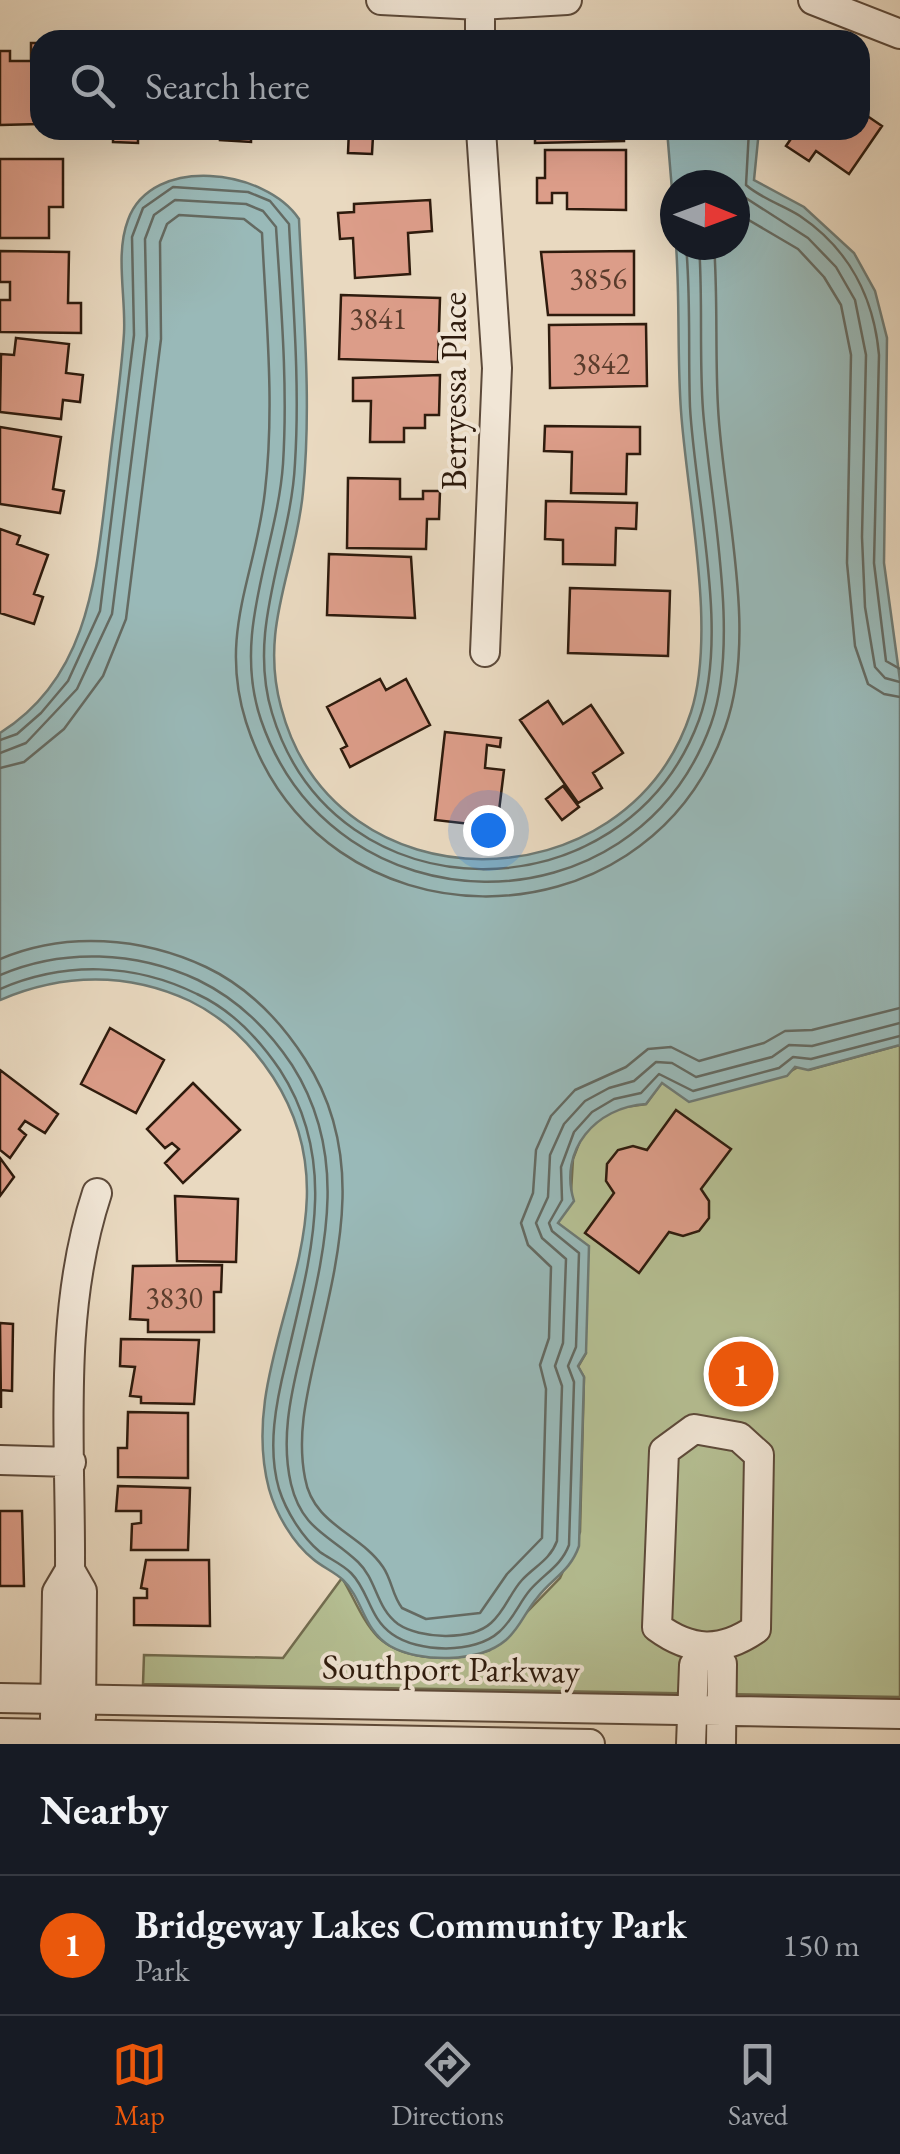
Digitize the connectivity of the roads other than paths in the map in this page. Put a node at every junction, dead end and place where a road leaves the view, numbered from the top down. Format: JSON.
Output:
{"nodes":[{"id":1,"x":380,"y":0,"type":"edge"},
{"id":2,"x":567,"y":0,"type":"edge"},
{"id":3,"x":813,"y":0,"type":"edge"},
{"id":4,"x":480,"y":6,"type":"junction"},
{"id":5,"x":480,"y":30,"type":"edge"},
{"id":6,"x":900,"y":34,"type":"edge"},
{"id":7,"x":482,"y":140,"type":"edge"},
{"id":8,"x":485,"y":652,"type":"dead end"},
{"id":9,"x":97,"y":1193,"type":"dead end"},
{"id":10,"x":0,"y":1460,"type":"edge"},
{"id":11,"x":70,"y":1462,"type":"junction"},
{"id":12,"x":707,"y":1649,"type":"junction"},
{"id":13,"x":0,"y":1698,"type":"edge"},
{"id":14,"x":68,"y":1699,"type":"junction"},
{"id":15,"x":692,"y":1710,"type":"junction"},
{"id":16,"x":721,"y":1711,"type":"junction"},
{"id":17,"x":900,"y":1714,"type":"edge"},
{"id":18,"x":0,"y":1734,"type":"edge"},
{"id":19,"x":67,"y":1734,"type":"junction"},
{"id":20,"x":590,"y":1744,"type":"edge"},
{"id":21,"x":691,"y":1744,"type":"edge"},
{"id":22,"x":721,"y":1744,"type":"edge"}],
"edges":[{"from":1,"to":4,"type":"street"},
{"from":2,"to":4,"type":"street"},
{"from":3,"to":6,"type":"street"},
{"from":4,"to":5,"type":"street"},
{"from":7,"to":8,"type":"street","name":"Berryessa Place"},
{"from":9,"to":11,"type":"street"},
{"from":10,"to":11,"type":"street"},
{"from":11,"to":14,"type":"street"},
{"from":12,"to":12,"type":"street"},
{"from":12,"to":15,"type":"street"},
{"from":12,"to":16,"type":"street"},
{"from":13,"to":14,"type":"street","name":"Southport Parkway"},
{"from":14,"to":15,"type":"street","name":"Southport Parkway"},
{"from":14,"to":19,"type":"street"},
{"from":15,"to":16,"type":"street","name":"Southport Parkway"},
{"from":15,"to":21,"type":"street"},
{"from":16,"to":17,"type":"street","name":"Southport Parkway"},
{"from":16,"to":22,"type":"street"},
{"from":18,"to":19,"type":"street","name":"Southport Parkway"},
{"from":19,"to":20,"type":"street","name":"Southport Parkway"}]}
